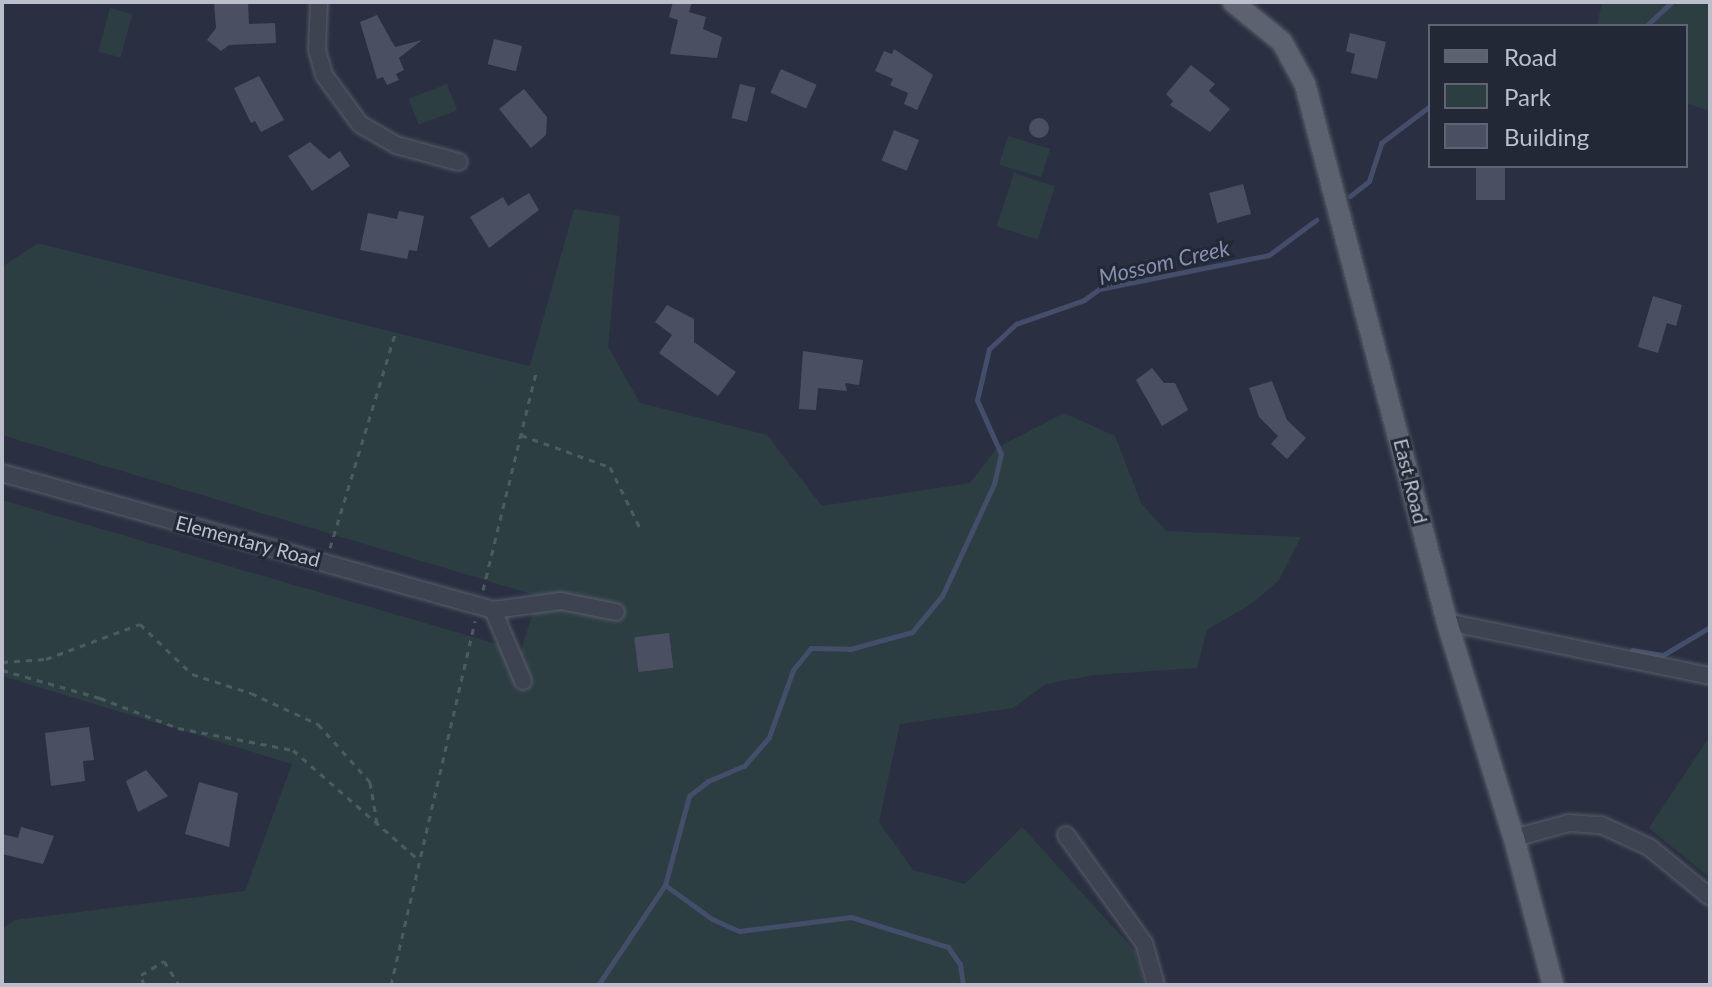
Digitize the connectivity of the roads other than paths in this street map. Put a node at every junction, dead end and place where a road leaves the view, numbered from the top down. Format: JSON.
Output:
{"nodes":[{"id":1,"x":319,"y":2,"type":"edge"},
{"id":2,"x":1233,"y":2,"type":"edge"},
{"id":3,"x":459,"y":162,"type":"dead end"},
{"id":4,"x":2,"y":473,"type":"edge"},
{"id":5,"x":493,"y":610,"type":"junction"},
{"id":6,"x":616,"y":612,"type":"dead end"},
{"id":7,"x":1447,"y":622,"type":"junction"},
{"id":8,"x":1710,"y":676,"type":"edge"},
{"id":9,"x":523,"y":681,"type":"dead end"},
{"id":10,"x":1066,"y":835,"type":"dead end"},
{"id":11,"x":1514,"y":838,"type":"junction"},
{"id":12,"x":1710,"y":897,"type":"edge"},
{"id":13,"x":1156,"y":985,"type":"edge"},
{"id":14,"x":1553,"y":985,"type":"edge"}],
"edges":[{"from":1,"to":3,"type":"street"},
{"from":2,"to":7,"type":"main road","name":"East Road"},
{"from":4,"to":5,"type":"street","name":"Elementary Road"},
{"from":5,"to":6,"type":"street"},
{"from":5,"to":9,"type":"street"},
{"from":7,"to":8,"type":"street"},
{"from":7,"to":11,"type":"main road","name":"East Road"},
{"from":10,"to":13,"type":"street"},
{"from":11,"to":12,"type":"street"},
{"from":11,"to":14,"type":"main road","name":"East Road"}]}
